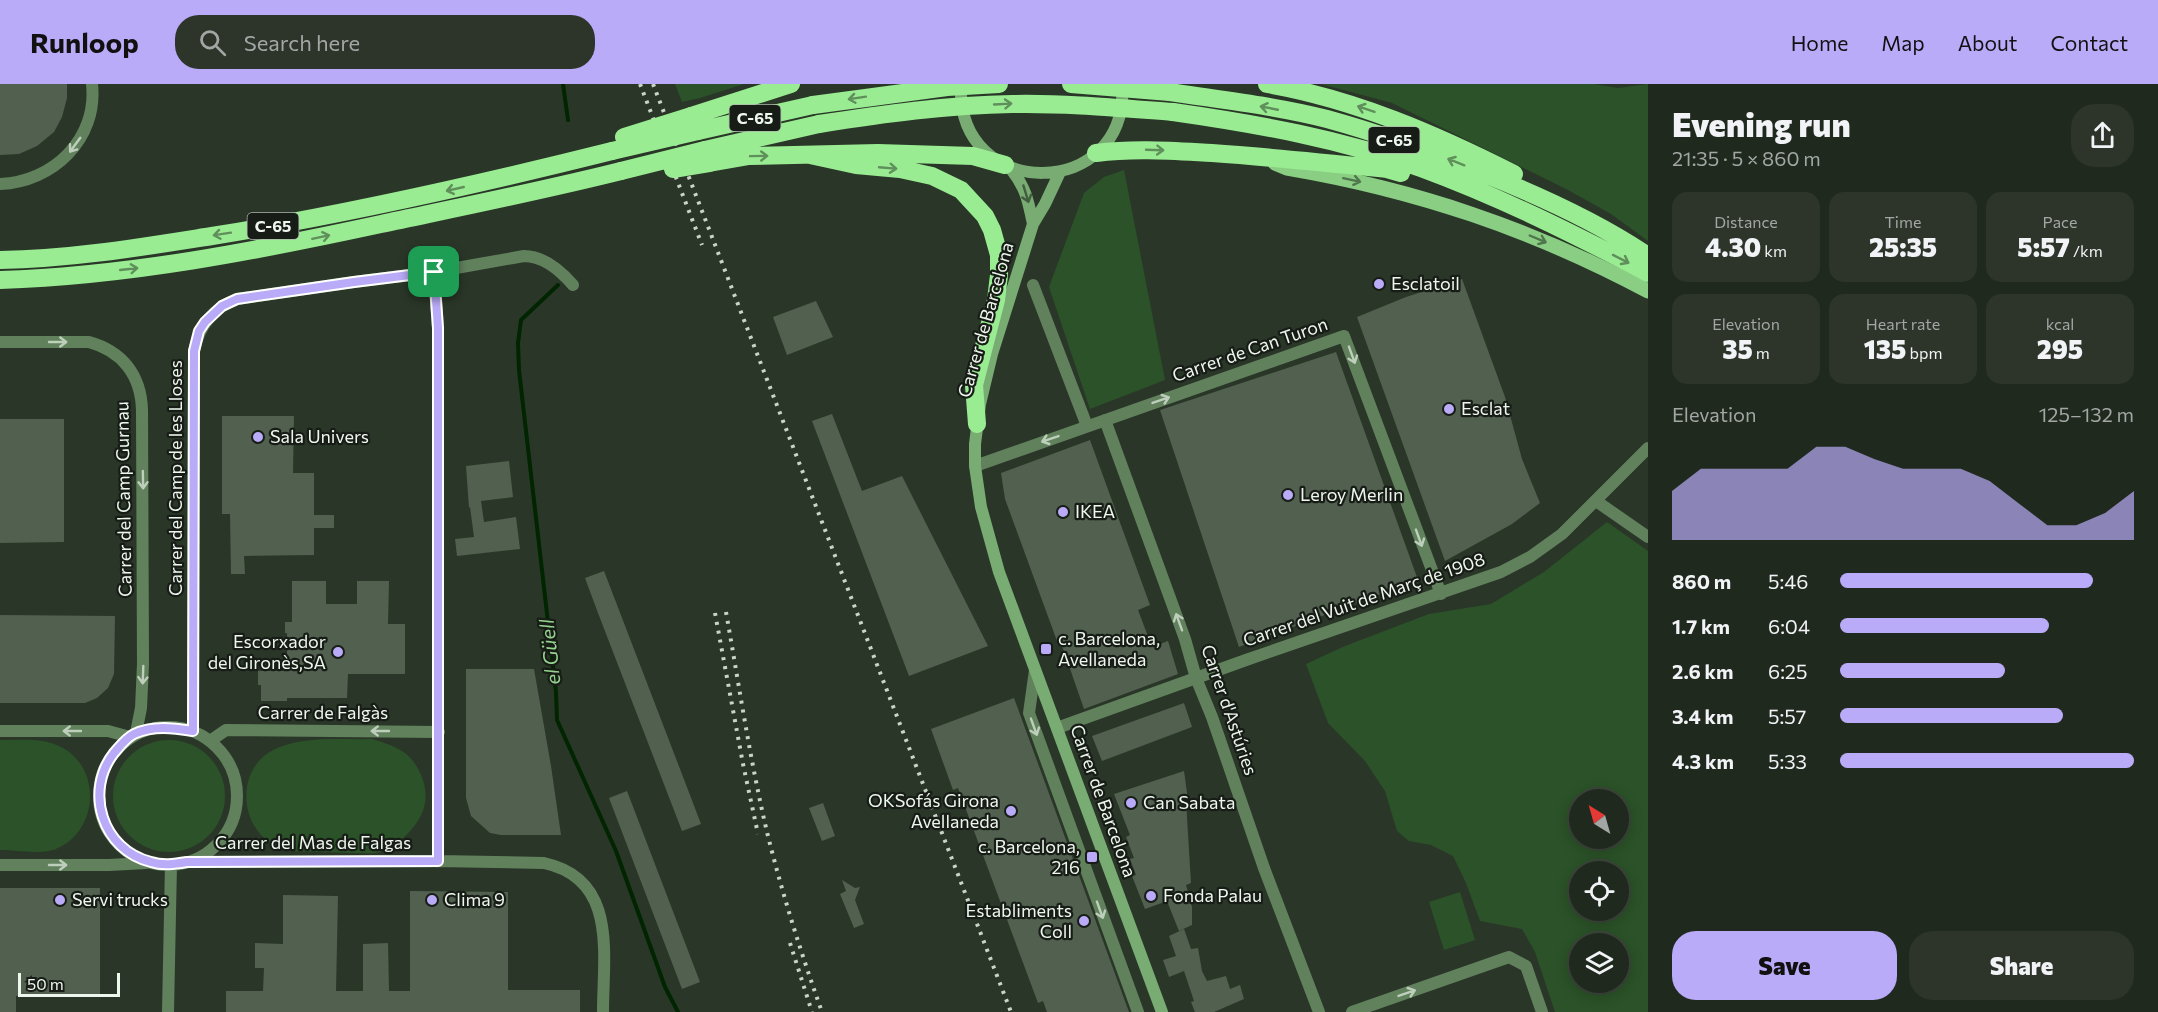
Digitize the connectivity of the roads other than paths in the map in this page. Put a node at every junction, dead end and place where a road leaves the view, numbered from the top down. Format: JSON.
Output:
{"nodes":[{"id":1,"x":791,"y":84,"type":"edge"},
{"id":2,"x":962,"y":84,"type":"edge"},
{"id":3,"x":999,"y":84,"type":"edge"},
{"id":4,"x":1071,"y":84,"type":"edge"},
{"id":5,"x":1122,"y":84,"type":"edge"},
{"id":6,"x":1267,"y":84,"type":"edge"},
{"id":7,"x":92,"y":88,"type":"edge"},
{"id":8,"x":694,"y":124,"type":"junction"},
{"id":9,"x":1096,"y":153,"type":"junction"},
{"id":10,"x":810,"y":155,"type":"junction"},
{"id":11,"x":707,"y":156,"type":"junction"},
{"id":12,"x":1255,"y":156,"type":"junction"},
{"id":13,"x":1007,"y":167,"type":"junction"},
{"id":14,"x":1060,"y":172,"type":"junction"},
{"id":15,"x":0,"y":183,"type":"edge"},
{"id":16,"x":1531,"y":215,"type":"junction"},
{"id":17,"x":1033,"y":224,"type":"junction"},
{"id":18,"x":1605,"y":230,"type":"junction"},
{"id":19,"x":0,"y":255,"type":"edge"},
{"id":20,"x":1648,"y":256,"type":"edge"},
{"id":21,"x":30,"y":258,"type":"junction"},
{"id":22,"x":0,"y":260,"type":"edge"},
{"id":23,"x":434,"y":272,"type":"junction"},
{"id":24,"x":1648,"y":273,"type":"edge"},
{"id":25,"x":71,"y":275,"type":"junction"},
{"id":26,"x":0,"y":280,"type":"edge"},
{"id":27,"x":573,"y":285,"type":"dead end"},
{"id":28,"x":1033,"y":285,"type":"dead end"},
{"id":29,"x":0,"y":290,"type":"edge"},
{"id":30,"x":1648,"y":291,"type":"edge"},
{"id":31,"x":0,"y":342,"type":"edge"},
{"id":32,"x":1106,"y":420,"type":"junction"},
{"id":33,"x":977,"y":424,"type":"junction"},
{"id":34,"x":1087,"y":426,"type":"junction"},
{"id":35,"x":1648,"y":448,"type":"edge"},
{"id":36,"x":975,"y":466,"type":"junction"},
{"id":37,"x":1596,"y":501,"type":"junction"},
{"id":38,"x":1648,"y":537,"type":"edge"},
{"id":39,"x":1441,"y":594,"type":"junction"},
{"id":40,"x":1035,"y":670,"type":"junction"},
{"id":41,"x":1196,"y":678,"type":"junction"},
{"id":42,"x":1057,"y":728,"type":"junction"},
{"id":43,"x":0,"y":731,"type":"edge"},
{"id":44,"x":193,"y":731,"type":"junction"},
{"id":45,"x":439,"y":732,"type":"junction"},
{"id":46,"x":133,"y":735,"type":"junction"},
{"id":47,"x":210,"y":741,"type":"junction"},
{"id":48,"x":438,"y":861,"type":"junction"},
{"id":49,"x":150,"y":862,"type":"junction"},
{"id":50,"x":187,"y":862,"type":"junction"},
{"id":51,"x":171,"y":864,"type":"junction"},
{"id":52,"x":0,"y":865,"type":"edge"},
{"id":53,"x":168,"y":1012,"type":"edge"},
{"id":54,"x":603,"y":1012,"type":"edge"},
{"id":55,"x":1138,"y":1012,"type":"edge"},
{"id":56,"x":1162,"y":1012,"type":"edge"},
{"id":57,"x":1319,"y":1012,"type":"edge"},
{"id":58,"x":1352,"y":1012,"type":"edge"},
{"id":59,"x":1542,"y":1012,"type":"edge"}],
"edges":[{"from":1,"to":8,"type":"highway"},
{"from":2,"to":13,"type":"main road"},
{"from":3,"to":8,"type":"highway","number":"C-65","one_way":true,"bridge":true},
{"from":18,"to":4,"type":"highway","number":"C-65","one_way":true,"bridge":true},
{"from":5,"to":9,"type":"main road"},
{"from":18,"to":6,"type":"highway","one_way":true},
{"from":7,"to":15,"type":"street","one_way":true},
{"from":8,"to":21,"type":"highway","number":"C-65","one_way":true,"bridge":true},
{"from":9,"to":12,"type":"highway","one_way":true},
{"from":9,"to":14,"type":"main road"},
{"from":11,"to":10,"type":"highway","one_way":true},
{"from":10,"to":13,"type":"highway"},
{"from":10,"to":33,"type":"highway","one_way":true},
{"from":11,"to":16,"type":"highway","number":"C-65","one_way":true,"bridge":true},
{"from":25,"to":11,"type":"highway","number":"C-65","one_way":true,"bridge":true},
{"from":12,"to":16,"type":"highway"},
{"from":12,"to":30,"type":"main road","one_way":true},
{"from":13,"to":14,"type":"main road"},
{"from":13,"to":17,"type":"main road","name":"Carrer de Barcelona","one_way":true},
{"from":14,"to":17,"type":"main road","name":"Carrer de Barcelona"},
{"from":16,"to":24,"type":"highway","number":"C-65","one_way":true},
{"from":17,"to":33,"type":"main road","name":"Carrer de Barcelona"},
{"from":18,"to":20,"type":"highway","number":"C-65"},
{"from":19,"to":21,"type":"highway"},
{"from":21,"to":22,"type":"highway","number":"C-65"},
{"from":23,"to":27,"type":"street","name":"Carrer del Camp de les Lloses"},
{"from":23,"to":44,"type":"street","name":"Carrer del Camp de les Lloses"},
{"from":23,"to":45,"type":"street"},
{"from":25,"to":26,"type":"highway","number":"C-65"},
{"from":25,"to":29,"type":"highway"},
{"from":28,"to":34,"type":"street"},
{"from":31,"to":46,"type":"street","name":"Carrer del Camp Gurnau","one_way":true},
{"from":32,"to":34,"type":"street","name":"Carrer de Can Turon"},
{"from":32,"to":39,"type":"street","name":"Carrer de Can Turon","one_way":true},
{"from":41,"to":32,"type":"street","name":"Carrer d'Astúries","one_way":true},
{"from":33,"to":36,"type":"main road","name":"Carrer de Barcelona"},
{"from":34,"to":36,"type":"street","name":"Carrer de Can Turon","one_way":true},
{"from":35,"to":37,"type":"street","name":"Carrer del Vuit de Març de 1908"},
{"from":36,"to":40,"type":"main road","name":"Carrer de Barcelona"},
{"from":37,"to":38,"type":"street"},
{"from":37,"to":39,"type":"street","name":"Carrer del Vuit de Març de 1908"},
{"from":39,"to":41,"type":"street","name":"Carrer del Vuit de Març de 1908"},
{"from":40,"to":42,"type":"main road","name":"Carrer de Barcelona"},
{"from":40,"to":55,"type":"street","name":"Carrer de Barcelona","one_way":true},
{"from":41,"to":42,"type":"street","name":"Carrer del Vuit de Març de 1908"},
{"from":41,"to":57,"type":"street","name":"Carrer d'Astúries"},
{"from":42,"to":56,"type":"main road","name":"Carrer de Barcelona"},
{"from":46,"to":43,"type":"street","one_way":true},
{"from":44,"to":46,"type":"street"},
{"from":44,"to":47,"type":"street"},
{"from":45,"to":47,"type":"street","name":"Carrer de Falgàs","one_way":true},
{"from":45,"to":48,"type":"street"},
{"from":46,"to":49,"type":"street"},
{"from":47,"to":50,"type":"street"},
{"from":48,"to":50,"type":"street","name":"Carrer del Mas de Falgas"},
{"from":48,"to":54,"type":"street"},
{"from":49,"to":51,"type":"street"},
{"from":52,"to":49,"type":"street","one_way":true},
{"from":50,"to":51,"type":"street"},
{"from":51,"to":53,"type":"street"},
{"from":58,"to":59,"type":"street","one_way":true}]}
